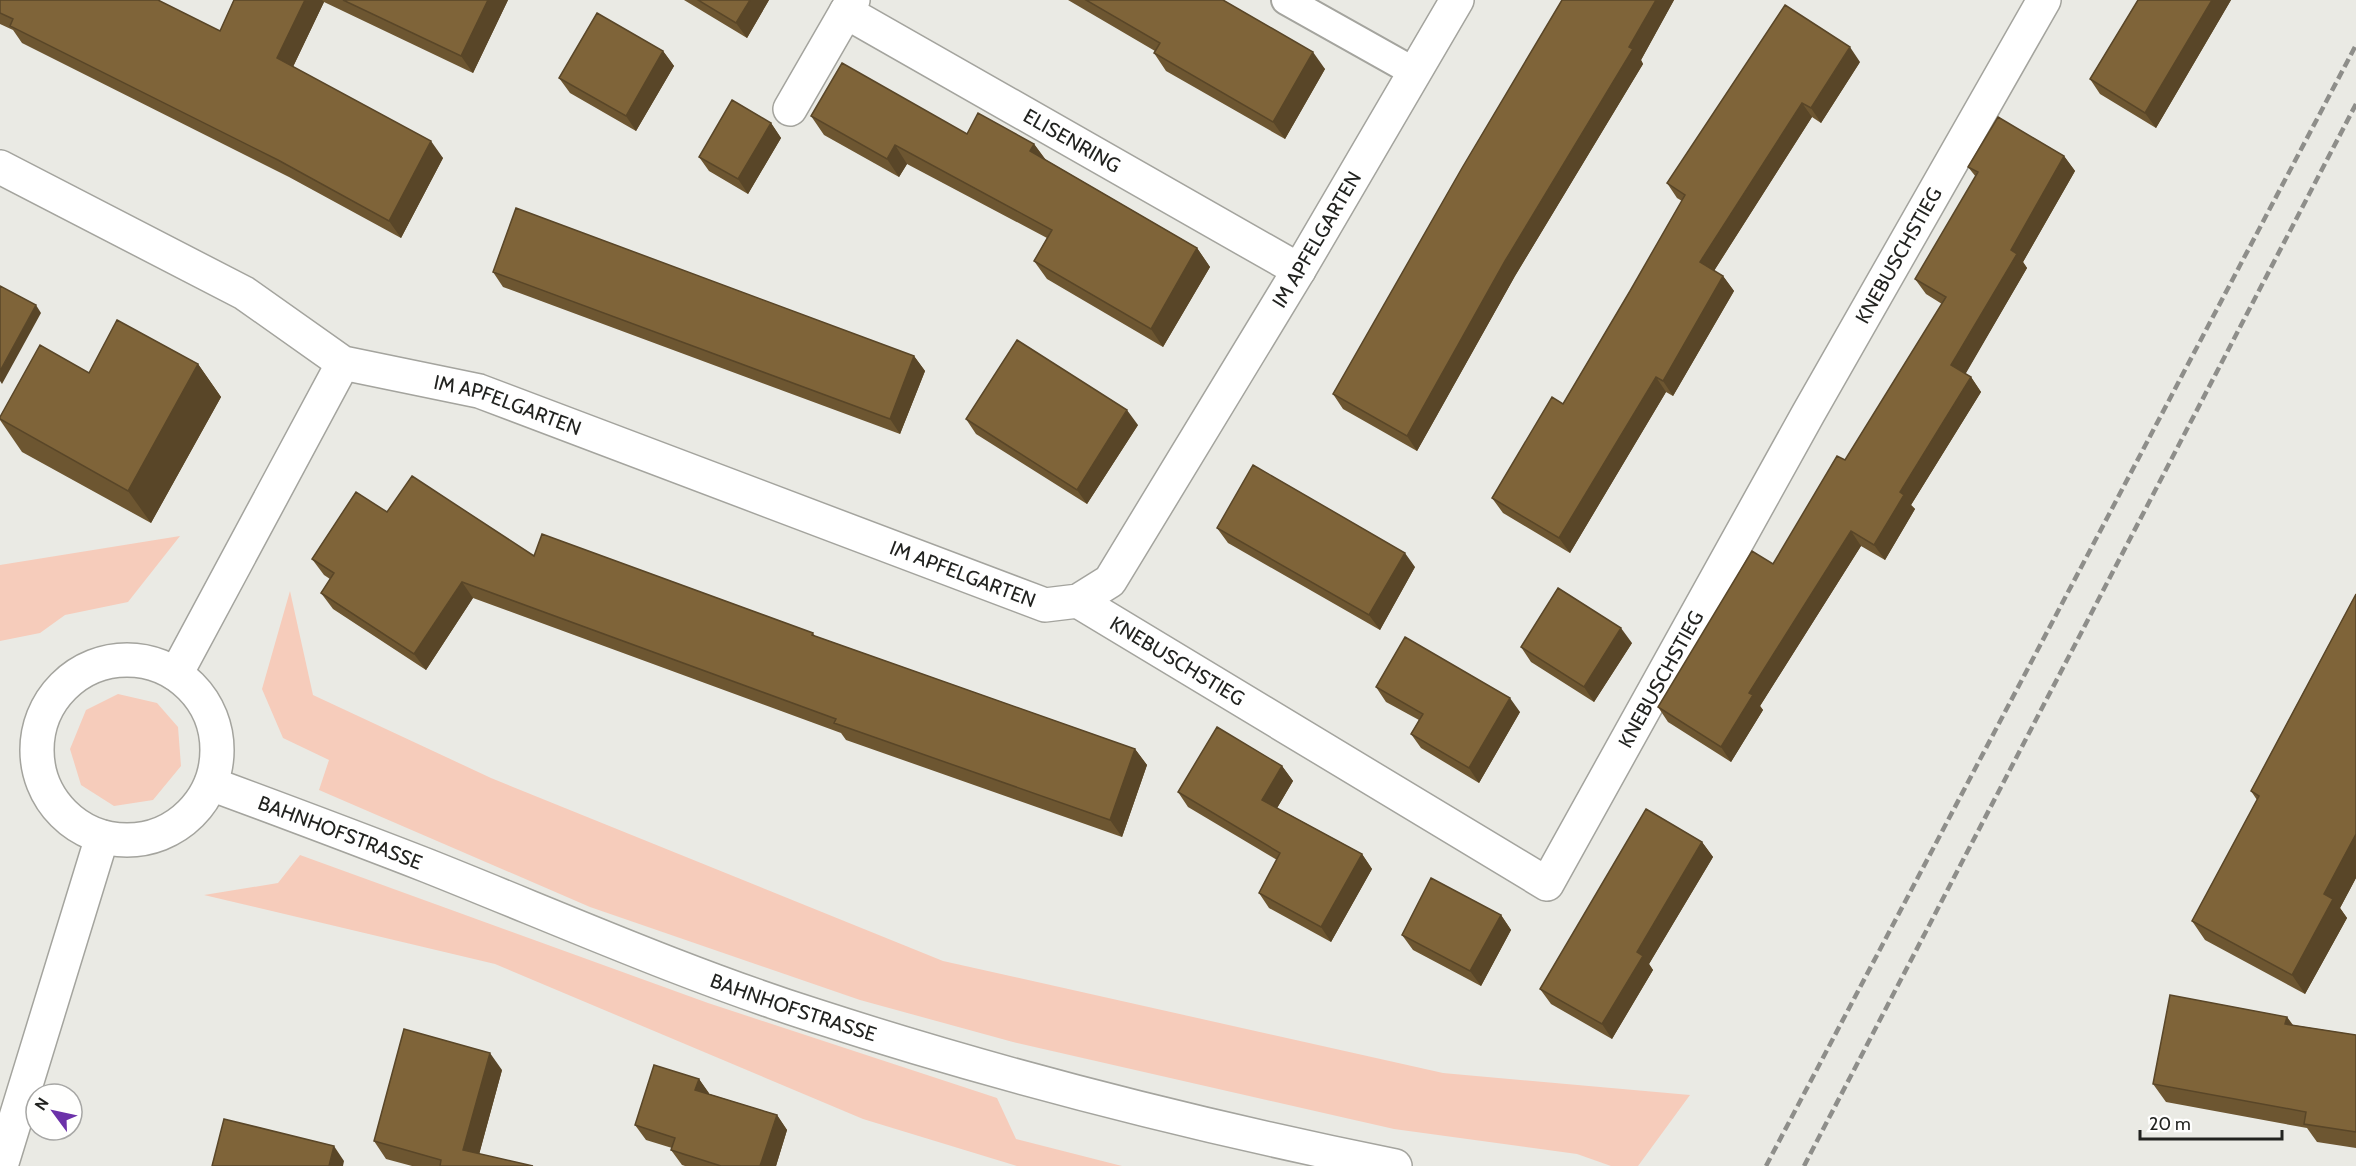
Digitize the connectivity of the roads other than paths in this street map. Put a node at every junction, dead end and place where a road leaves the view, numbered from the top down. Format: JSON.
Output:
{"nodes":[{"id":1,"x":1286,"y":0,"type":"edge"},
{"id":2,"x":1457,"y":0,"type":"edge"},
{"id":3,"x":2044,"y":0,"type":"edge"},
{"id":4,"x":849,"y":6,"type":"edge"},
{"id":5,"x":1416,"y":73,"type":"junction"},
{"id":6,"x":790,"y":109,"type":"dead end"},
{"id":7,"x":0,"y":168,"type":"edge"},
{"id":8,"x":1299,"y":270,"type":"junction"},
{"id":9,"x":343,"y":363,"type":"junction"},
{"id":10,"x":1078,"y":601,"type":"junction"},
{"id":11,"x":176,"y":674,"type":"junction"},
{"id":12,"x":211,"y":783,"type":"junction"},
{"id":13,"x":102,"y":837,"type":"junction"},
{"id":14,"x":1,"y":1166,"type":"edge"},
{"id":15,"x":1395,"y":1166,"type":"edge"}],
"edges":[{"from":1,"to":5,"type":"lane"},
{"from":2,"to":5,"type":"street","name":"IM APFELGARTEN"},
{"from":3,"to":10,"type":"street","name":"KNEBUSCHSTIEG"},
{"from":4,"to":6,"type":"street","name":"ELISENRING"},
{"from":4,"to":8,"type":"street","name":"ELISENRING"},
{"from":5,"to":8,"type":"street","name":"IM APFELGARTEN"},
{"from":7,"to":9,"type":"street","name":"IM APFELGARTEN"},
{"from":8,"to":10,"type":"street","name":"IM APFELGARTEN"},
{"from":9,"to":10,"type":"street","name":"IM APFELGARTEN"},
{"from":9,"to":11,"type":"street"},
{"from":11,"to":12,"type":"street"},
{"from":11,"to":13,"type":"street"},
{"from":12,"to":13,"type":"street"},
{"from":12,"to":15,"type":"street","name":"BAHNHOFSTRASSE"},
{"from":13,"to":14,"type":"street"}]}
